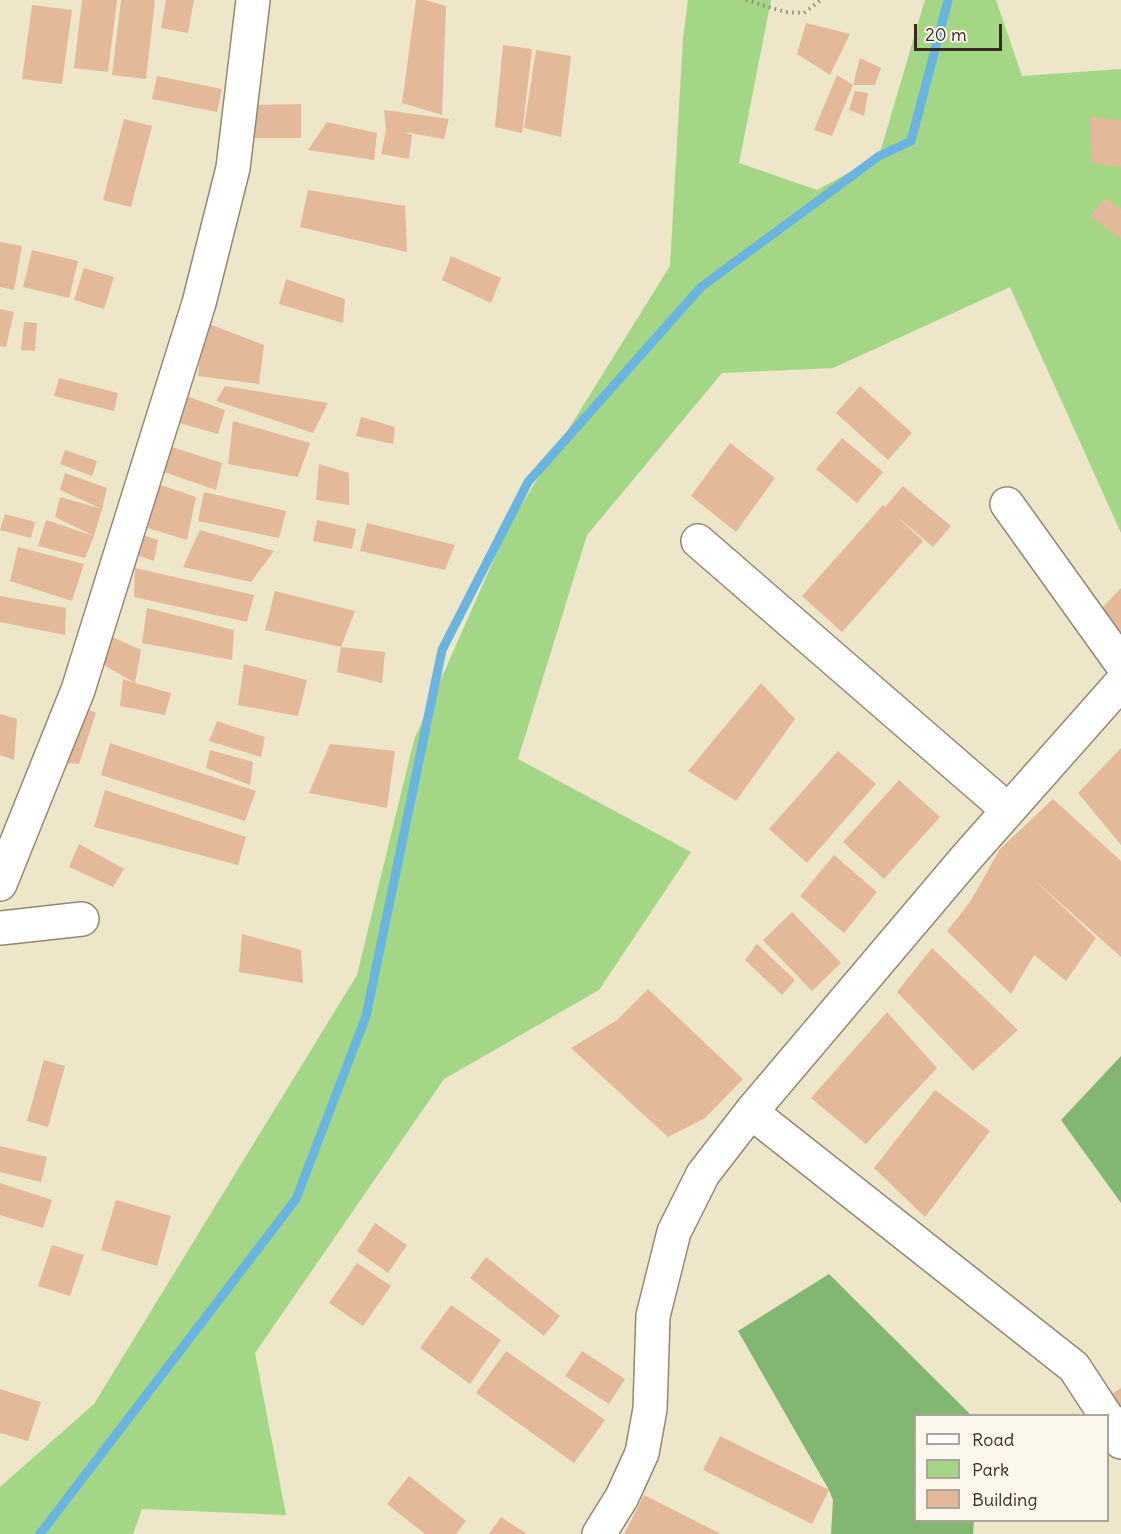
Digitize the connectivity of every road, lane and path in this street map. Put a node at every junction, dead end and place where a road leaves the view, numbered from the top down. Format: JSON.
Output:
{"nodes":[{"id":1,"x":253,"y":0,"type":"edge"},
{"id":2,"x":746,"y":0,"type":"edge"},
{"id":3,"x":821,"y":0,"type":"edge"},
{"id":4,"x":1007,"y":504,"type":"dead end"},
{"id":5,"x":698,"y":541,"type":"dead end"},
{"id":6,"x":1121,"y":663,"type":"edge"},
{"id":7,"x":1121,"y":683,"type":"edge"},
{"id":8,"x":1008,"y":810,"type":"junction"},
{"id":9,"x":0,"y":884,"type":"edge"},
{"id":10,"x":82,"y":919,"type":"dead end"},
{"id":11,"x":0,"y":928,"type":"edge"},
{"id":12,"x":751,"y":1112,"type":"junction"},
{"id":13,"x":1105,"y":1414,"type":"edge"},
{"id":14,"x":1109,"y":1421,"type":"edge"},
{"id":15,"x":1121,"y":1442,"type":"edge"},
{"id":16,"x":599,"y":1534,"type":"edge"}],
"edges":[{"from":1,"to":9,"type":"street"},
{"from":2,"to":3,"type":"path"},
{"from":4,"to":6,"type":"street"},
{"from":5,"to":8,"type":"street"},
{"from":7,"to":8,"type":"street"},
{"from":8,"to":12,"type":"street"},
{"from":10,"to":11,"type":"street"},
{"from":12,"to":13,"type":"street"},
{"from":12,"to":16,"type":"street"},
{"from":14,"to":15,"type":"street"}]}
